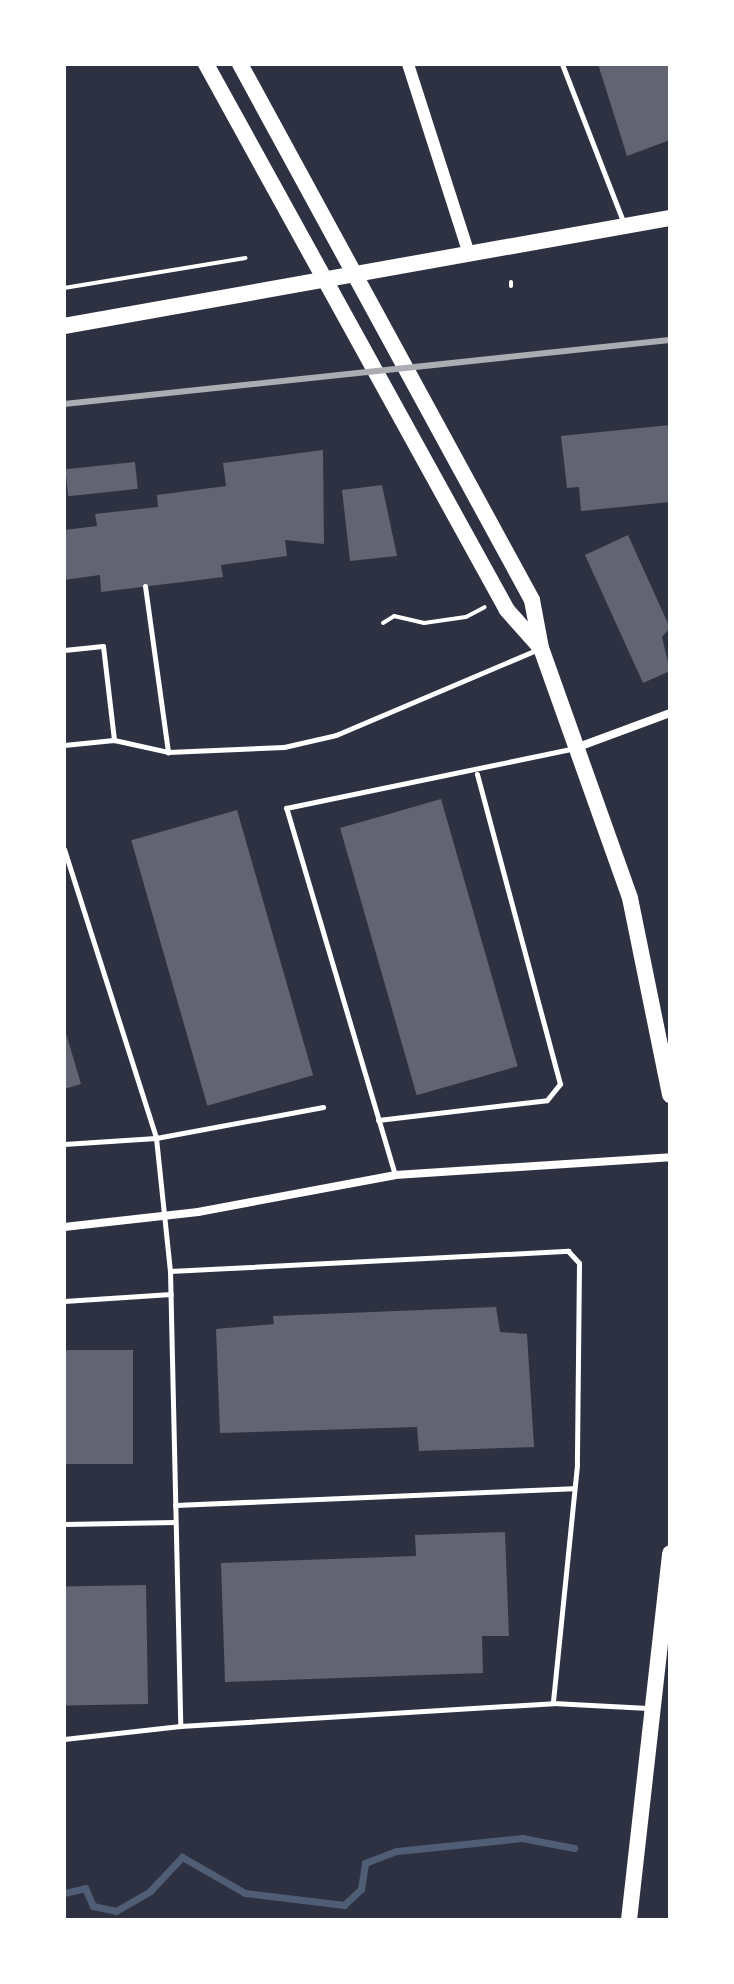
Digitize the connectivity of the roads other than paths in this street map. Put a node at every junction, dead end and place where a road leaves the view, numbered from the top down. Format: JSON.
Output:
{"nodes":[{"id":1,"x":206,"y":64,"type":"edge"},
{"id":2,"x":240,"y":64,"type":"edge"},
{"id":3,"x":408,"y":64,"type":"edge"},
{"id":4,"x":562,"y":64,"type":"edge"},
{"id":5,"x":670,"y":218,"type":"edge"},
{"id":6,"x":625,"y":226,"type":"junction"},
{"id":7,"x":469,"y":254,"type":"junction"},
{"id":8,"x":64,"y":326,"type":"edge"},
{"id":9,"x":145,"y":586,"type":"dead end"},
{"id":10,"x":541,"y":648,"type":"junction"},
{"id":11,"x":64,"y":650,"type":"edge"},
{"id":12,"x":670,"y":713,"type":"edge"},
{"id":13,"x":114,"y":740,"type":"junction"},
{"id":14,"x":64,"y":745,"type":"edge"},
{"id":15,"x":581,"y":746,"type":"junction"},
{"id":16,"x":168,"y":752,"type":"junction"},
{"id":17,"x":477,"y":774,"type":"junction"},
{"id":18,"x":64,"y":849,"type":"edge"},
{"id":19,"x":670,"y":1095,"type":"edge"},
{"id":20,"x":323,"y":1107,"type":"dead end"},
{"id":21,"x":378,"y":1120,"type":"junction"},
{"id":22,"x":156,"y":1138,"type":"junction"},
{"id":23,"x":64,"y":1144,"type":"edge"},
{"id":24,"x":670,"y":1157,"type":"edge"},
{"id":25,"x":395,"y":1175,"type":"junction"},
{"id":26,"x":164,"y":1217,"type":"junction"},
{"id":27,"x":64,"y":1227,"type":"edge"},
{"id":28,"x":170,"y":1271,"type":"junction"},
{"id":29,"x":171,"y":1294,"type":"junction"},
{"id":30,"x":64,"y":1301,"type":"edge"},
{"id":31,"x":573,"y":1488,"type":"junction"},
{"id":32,"x":175,"y":1505,"type":"junction"},
{"id":33,"x":175,"y":1522,"type":"junction"},
{"id":34,"x":64,"y":1524,"type":"edge"},
{"id":35,"x":670,"y":1553,"type":"edge"},
{"id":36,"x":553,"y":1703,"type":"junction"},
{"id":37,"x":651,"y":1708,"type":"junction"},
{"id":38,"x":180,"y":1726,"type":"junction"},
{"id":39,"x":64,"y":1739,"type":"edge"},
{"id":40,"x":629,"y":1920,"type":"edge"}],
"edges":[{"from":1,"to":10,"type":"main road"},
{"from":2,"to":10,"type":"main road"},
{"from":3,"to":7,"type":"street"},
{"from":4,"to":6,"type":"lane"},
{"from":5,"to":6,"type":"main road"},
{"from":6,"to":7,"type":"main road"},
{"from":7,"to":8,"type":"main road"},
{"from":9,"to":16,"type":"lane"},
{"from":10,"to":15,"type":"main road"},
{"from":10,"to":16,"type":"lane"},
{"from":11,"to":13,"type":"lane"},
{"from":12,"to":15,"type":"street"},
{"from":13,"to":14,"type":"lane"},
{"from":13,"to":16,"type":"lane"},
{"from":15,"to":17,"type":"lane"},
{"from":15,"to":19,"type":"main road"},
{"from":17,"to":21,"type":"lane"},
{"from":17,"to":21,"type":"lane"},
{"from":18,"to":22,"type":"lane"},
{"from":20,"to":22,"type":"lane"},
{"from":21,"to":25,"type":"lane"},
{"from":22,"to":23,"type":"lane"},
{"from":22,"to":26,"type":"lane"},
{"from":24,"to":25,"type":"street"},
{"from":25,"to":26,"type":"street"},
{"from":26,"to":27,"type":"street"},
{"from":26,"to":28,"type":"lane"},
{"from":28,"to":29,"type":"lane"},
{"from":28,"to":31,"type":"lane"},
{"from":29,"to":30,"type":"lane"},
{"from":29,"to":32,"type":"lane"},
{"from":31,"to":32,"type":"lane"},
{"from":31,"to":36,"type":"lane"},
{"from":32,"to":33,"type":"lane"},
{"from":33,"to":34,"type":"lane"},
{"from":33,"to":38,"type":"lane"},
{"from":35,"to":37,"type":"main road"},
{"from":36,"to":37,"type":"lane"},
{"from":36,"to":38,"type":"lane"},
{"from":37,"to":40,"type":"main road"},
{"from":38,"to":39,"type":"lane"}]}
